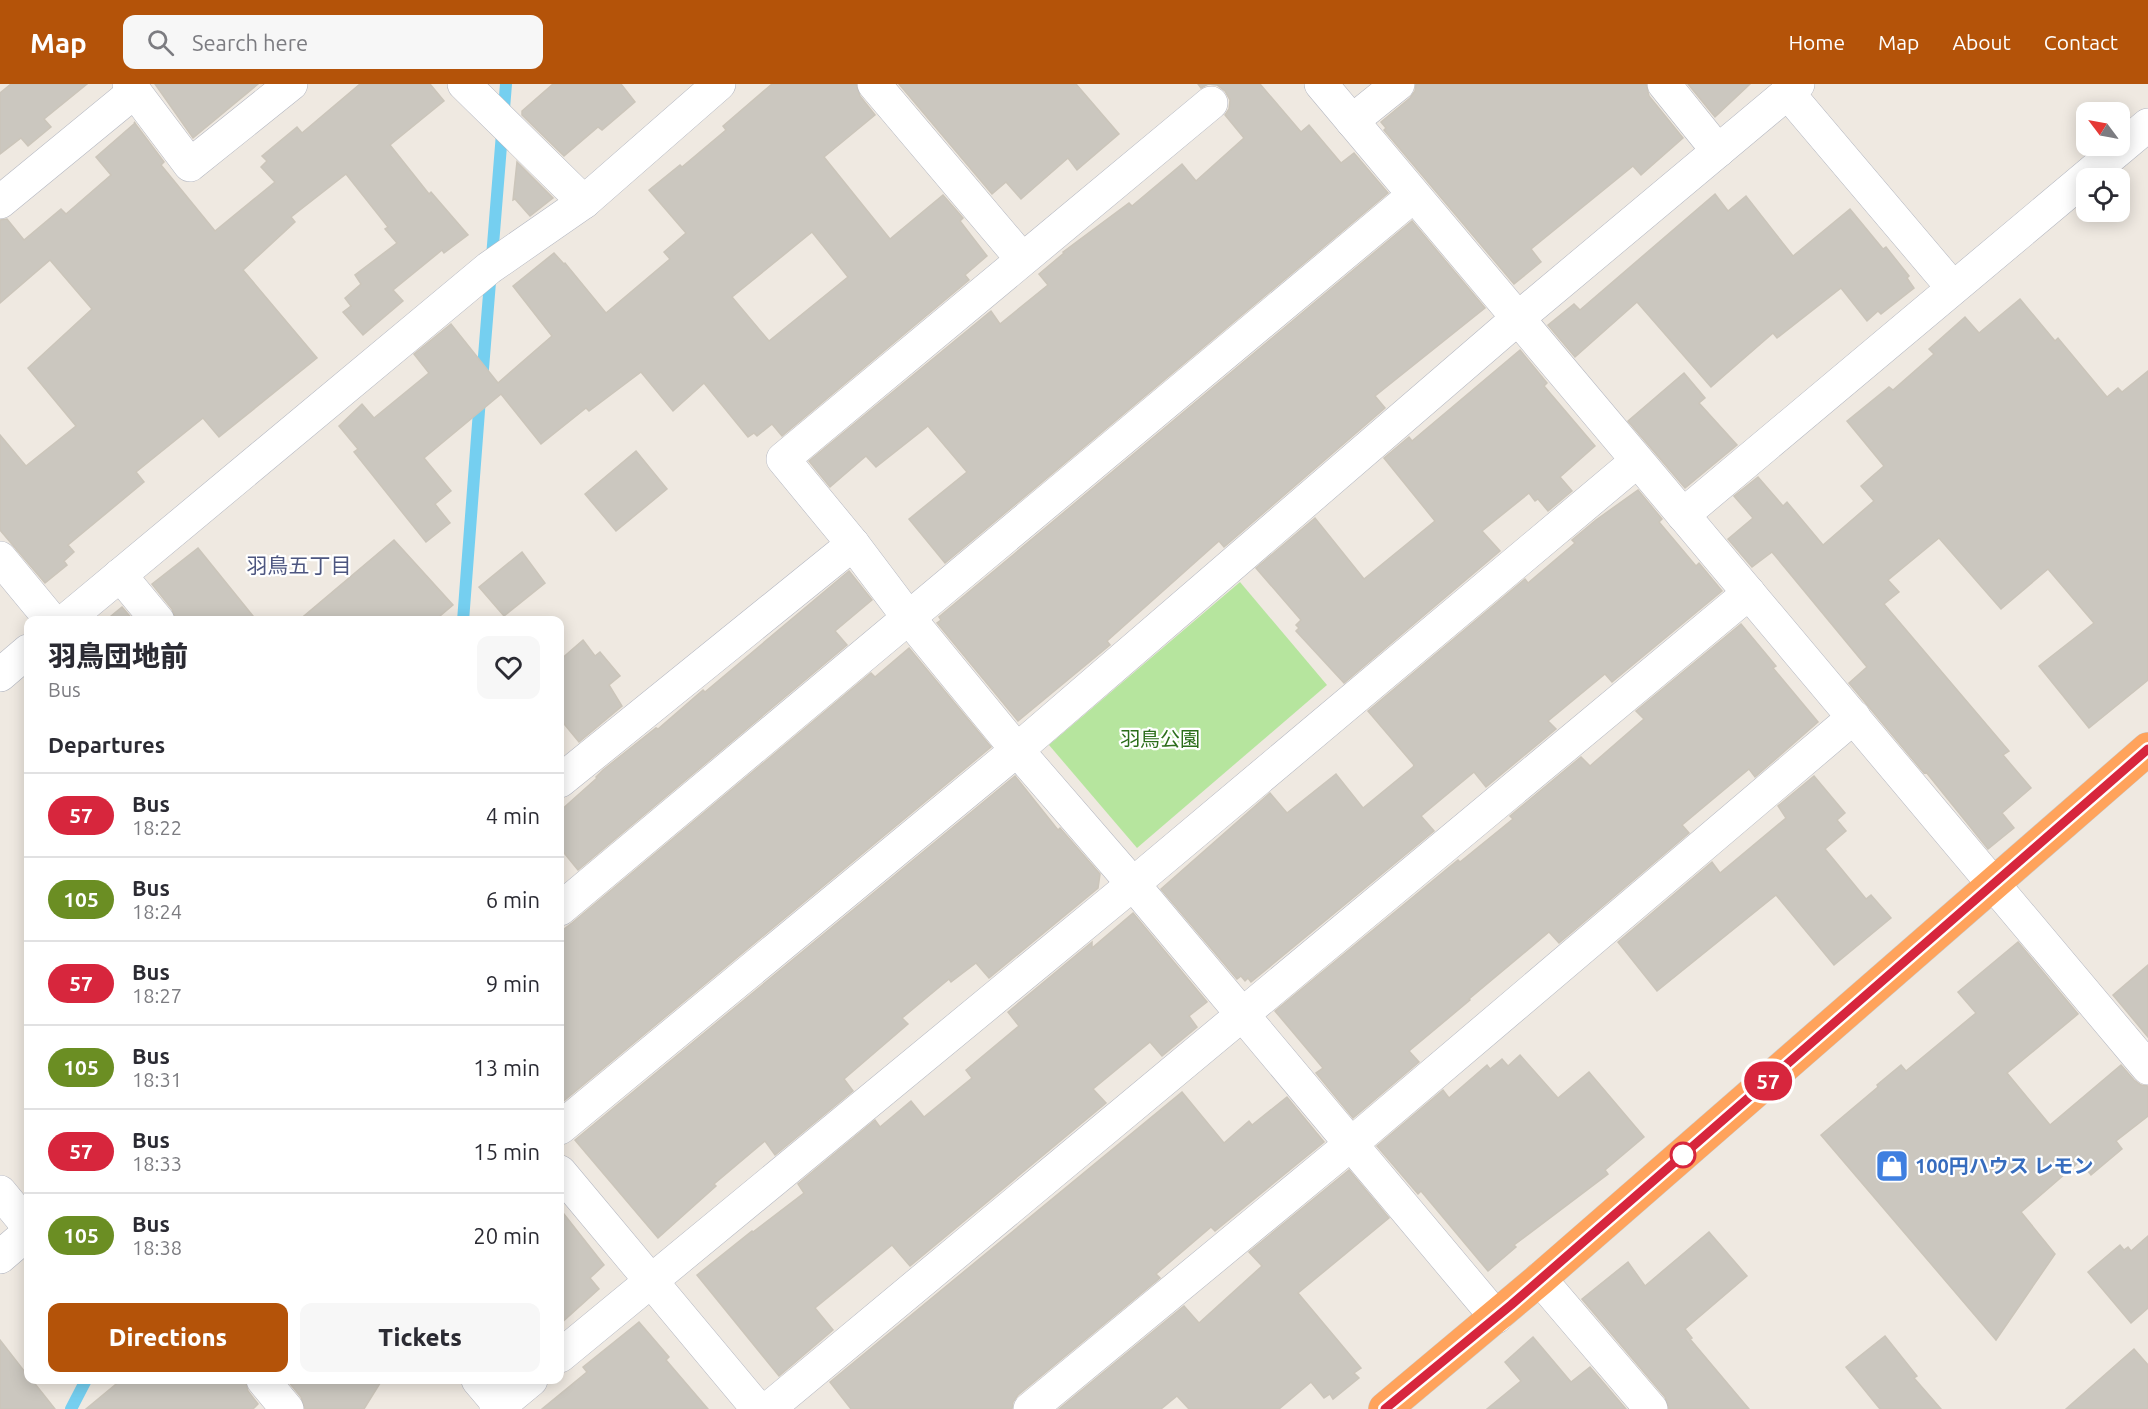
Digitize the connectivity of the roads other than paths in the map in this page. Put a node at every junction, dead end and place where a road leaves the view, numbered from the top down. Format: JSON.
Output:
{"nodes":[{"id":1,"x":291,"y":84,"type":"edge"},
{"id":2,"x":464,"y":84,"type":"edge"},
{"id":3,"x":719,"y":84,"type":"edge"},
{"id":4,"x":874,"y":84,"type":"edge"},
{"id":5,"x":1321,"y":84,"type":"edge"},
{"id":6,"x":1398,"y":84,"type":"edge"},
{"id":7,"x":1664,"y":84,"type":"edge"},
{"id":8,"x":131,"y":88,"type":"edge"},
{"id":9,"x":1792,"y":88,"type":"edge"},
{"id":10,"x":1211,"y":103,"type":"dead end"},
{"id":11,"x":1353,"y":121,"type":"junction"},
{"id":12,"x":2143,"y":138,"type":"edge"},
{"id":13,"x":1718,"y":151,"type":"junction"},
{"id":14,"x":1413,"y":196,"type":"junction"},
{"id":15,"x":0,"y":202,"type":"edge"},
{"id":16,"x":584,"y":202,"type":"junction"},
{"id":17,"x":1022,"y":259,"type":"junction"},
{"id":18,"x":1953,"y":288,"type":"junction"},
{"id":19,"x":1517,"y":319,"type":"junction"},
{"id":20,"x":1637,"y":460,"type":"junction"},
{"id":21,"x":1683,"y":515,"type":"junction"},
{"id":22,"x":853,"y":544,"type":"junction"},
{"id":23,"x":0,"y":558,"type":"edge"},
{"id":24,"x":120,"y":575,"type":"junction"},
{"id":25,"x":1749,"y":593,"type":"junction"},
{"id":26,"x":48,"y":616,"type":"edge"},
{"id":27,"x":71,"y":616,"type":"edge"},
{"id":28,"x":154,"y":616,"type":"edge"},
{"id":29,"x":908,"y":617,"type":"junction"},
{"id":30,"x":24,"y":654,"type":"edge"},
{"id":31,"x":0,"y":675,"type":"edge"},
{"id":32,"x":1854,"y":717,"type":"junction"},
{"id":33,"x":2148,"y":749,"type":"edge"},
{"id":34,"x":1017,"y":750,"type":"junction"},
{"id":35,"x":564,"y":778,"type":"edge"},
{"id":36,"x":1133,"y":884,"type":"junction"},
{"id":37,"x":1995,"y":884,"type":"junction"},
{"id":38,"x":564,"y":906,"type":"edge"},
{"id":39,"x":1244,"y":1015,"type":"junction"},
{"id":40,"x":2148,"y":1068,"type":"edge"},
{"id":41,"x":564,"y":1125,"type":"edge"},
{"id":42,"x":1351,"y":1144,"type":"junction"},
{"id":43,"x":564,"y":1177,"type":"edge"},
{"id":44,"x":0,"y":1192,"type":"edge"},
{"id":45,"x":24,"y":1221,"type":"edge"},
{"id":46,"x":24,"y":1236,"type":"edge"},
{"id":47,"x":0,"y":1257,"type":"edge"},
{"id":48,"x":650,"y":1279,"type":"junction"},
{"id":49,"x":1540,"y":1279,"type":"junction"},
{"id":50,"x":1496,"y":1317,"type":"junction"},
{"id":51,"x":564,"y":1353,"type":"edge"},
{"id":52,"x":266,"y":1384,"type":"edge"},
{"id":53,"x":481,"y":1384,"type":"edge"},
{"id":54,"x":526,"y":1384,"type":"edge"},
{"id":55,"x":498,"y":1407,"type":"edge"},
{"id":56,"x":286,"y":1409,"type":"edge"},
{"id":57,"x":758,"y":1409,"type":"edge"},
{"id":58,"x":768,"y":1409,"type":"edge"},
{"id":59,"x":1030,"y":1409,"type":"edge"},
{"id":60,"x":1385,"y":1409,"type":"edge"},
{"id":61,"x":1651,"y":1409,"type":"edge"}],
"edges":[{"from":1,"to":8,"type":"street"},
{"from":2,"to":16,"type":"street"},
{"from":3,"to":16,"type":"street"},
{"from":4,"to":17,"type":"street"},
{"from":5,"to":11,"type":"street"},
{"from":6,"to":11,"type":"street"},
{"from":7,"to":13,"type":"street"},
{"from":8,"to":15,"type":"street"},
{"from":9,"to":13,"type":"street"},
{"from":9,"to":18,"type":"street"},
{"from":10,"to":17,"type":"street"},
{"from":11,"to":14,"type":"street"},
{"from":12,"to":18,"type":"street"},
{"from":13,"to":19,"type":"street"},
{"from":14,"to":19,"type":"street"},
{"from":14,"to":29,"type":"street"},
{"from":16,"to":24,"type":"street"},
{"from":17,"to":22,"type":"street"},
{"from":18,"to":21,"type":"street"},
{"from":19,"to":20,"type":"street"},
{"from":19,"to":34,"type":"street"},
{"from":20,"to":21,"type":"street"},
{"from":20,"to":36,"type":"street"},
{"from":21,"to":25,"type":"street"},
{"from":22,"to":29,"type":"street"},
{"from":22,"to":35,"type":"street"},
{"from":23,"to":26,"type":"street"},
{"from":24,"to":27,"type":"street"},
{"from":24,"to":28,"type":"street"},
{"from":25,"to":32,"type":"street"},
{"from":25,"to":39,"type":"street"},
{"from":29,"to":34,"type":"street"},
{"from":29,"to":38,"type":"street"},
{"from":30,"to":31,"type":"street"},
{"from":32,"to":37,"type":"street"},
{"from":32,"to":42,"type":"street"},
{"from":33,"to":37,"type":"highway"},
{"from":34,"to":36,"type":"street"},
{"from":34,"to":41,"type":"street"},
{"from":36,"to":39,"type":"street"},
{"from":36,"to":48,"type":"street"},
{"from":37,"to":40,"type":"street"},
{"from":37,"to":49,"type":"highway"},
{"from":39,"to":42,"type":"street"},
{"from":39,"to":58,"type":"street"},
{"from":42,"to":50,"type":"street"},
{"from":42,"to":59,"type":"street"},
{"from":43,"to":48,"type":"street"},
{"from":44,"to":45,"type":"street"},
{"from":46,"to":47,"type":"street"},
{"from":48,"to":51,"type":"street"},
{"from":48,"to":57,"type":"street"},
{"from":49,"to":50,"type":"highway"},
{"from":49,"to":61,"type":"street"},
{"from":50,"to":60,"type":"highway"},
{"from":52,"to":56,"type":"street"},
{"from":53,"to":55,"type":"street"},
{"from":54,"to":55,"type":"street"}]}
